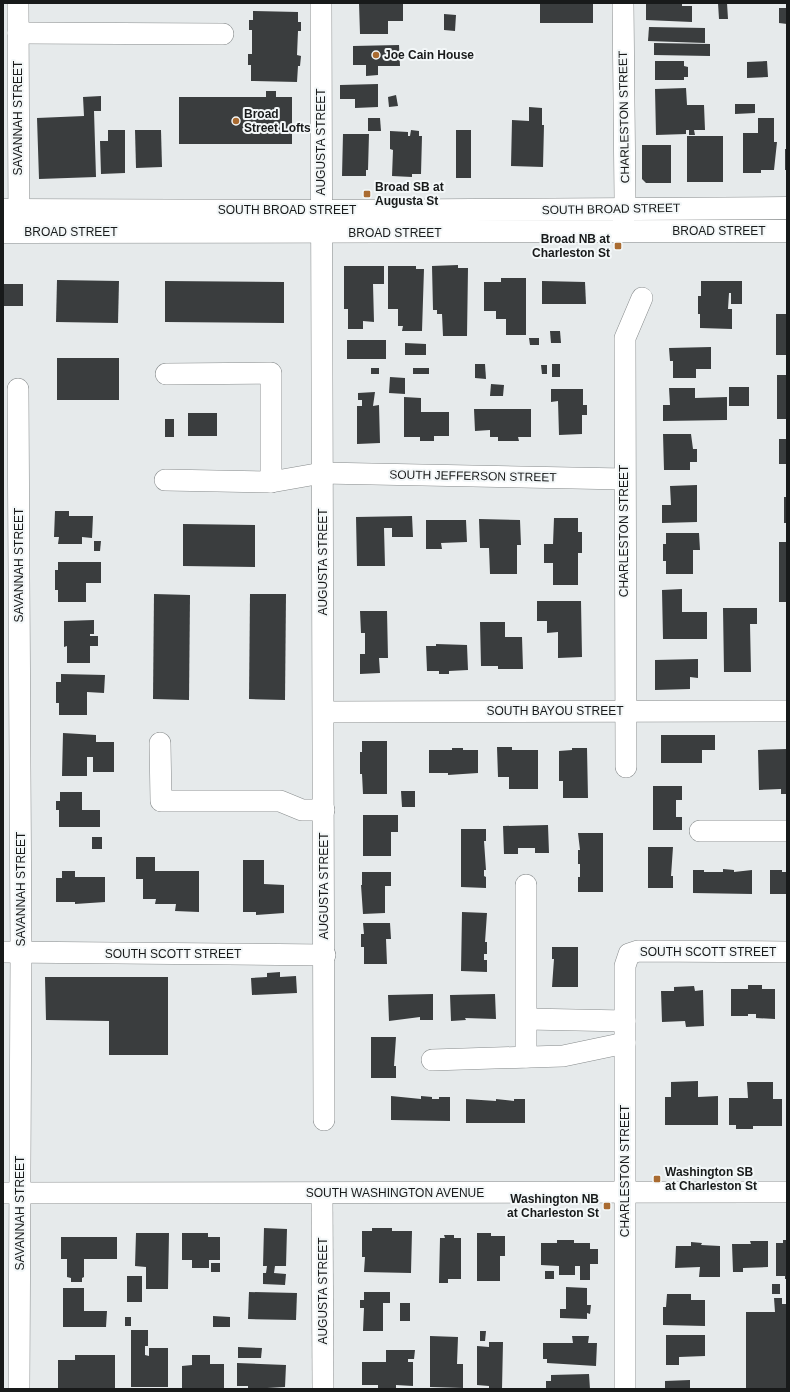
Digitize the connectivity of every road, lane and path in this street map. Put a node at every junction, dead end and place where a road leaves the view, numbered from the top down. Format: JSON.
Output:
{"nodes":[{"id":1,"x":18,"y":3,"type":"edge"},
{"id":2,"x":321,"y":3,"type":"edge"},
{"id":3,"x":623,"y":3,"type":"edge"},
{"id":4,"x":18,"y":34,"type":"junction"},
{"id":5,"x":223,"y":34,"type":"dead end"},
{"id":6,"x":787,"y":208,"type":"edge"},
{"id":7,"x":11,"y":210,"type":"edge"},
{"id":8,"x":623,"y":210,"type":"junction"},
{"id":9,"x":321,"y":211,"type":"junction"},
{"id":10,"x":787,"y":231,"type":"edge"},
{"id":11,"x":11,"y":232,"type":"edge"},
{"id":12,"x":624,"y":232,"type":"junction"},
{"id":13,"x":321,"y":233,"type":"junction"},
{"id":14,"x":642,"y":298,"type":"dead end"},
{"id":15,"x":166,"y":374,"type":"dead end"},
{"id":16,"x":18,"y":389,"type":"dead end"},
{"id":17,"x":322,"y":473,"type":"junction"},
{"id":18,"x":11,"y":478,"type":"edge"},
{"id":19,"x":624,"y":479,"type":"junction"},
{"id":20,"x":165,"y":480,"type":"dead end"},
{"id":21,"x":271,"y":482,"type":"junction"},
{"id":22,"x":624,"y":711,"type":"junction"},
{"id":23,"x":787,"y":711,"type":"edge"},
{"id":24,"x":11,"y":712,"type":"edge"},
{"id":25,"x":324,"y":712,"type":"junction"},
{"id":26,"x":160,"y":743,"type":"dead end"},
{"id":27,"x":626,"y":767,"type":"dead end"},
{"id":28,"x":324,"y":810,"type":"junction"},
{"id":29,"x":700,"y":831,"type":"dead end"},
{"id":30,"x":787,"y":831,"type":"edge"},
{"id":31,"x":526,"y":885,"type":"dead end"},
{"id":32,"x":12,"y":952,"type":"edge"},
{"id":33,"x":787,"y":952,"type":"edge"},
{"id":34,"x":629,"y":954,"type":"joint"},
{"id":35,"x":325,"y":955,"type":"junction"},
{"id":36,"x":527,"y":1020,"type":"junction"},
{"id":37,"x":625,"y":1020,"type":"junction"},
{"id":38,"x":625,"y":1043,"type":"junction"},
{"id":39,"x":526,"y":1057,"type":"junction"},
{"id":40,"x":432,"y":1060,"type":"dead end"},
{"id":41,"x":324,"y":1120,"type":"dead end"},
{"id":42,"x":625,"y":1192,"type":"junction"},
{"id":43,"x":787,"y":1192,"type":"edge"},
{"id":44,"x":11,"y":1193,"type":"edge"},
{"id":45,"x":322,"y":1193,"type":"junction"},
{"id":46,"x":19,"y":1389,"type":"edge"},
{"id":47,"x":323,"y":1389,"type":"edge"},
{"id":48,"x":625,"y":1389,"type":"edge"}],
"edges":[{"from":1,"to":4,"type":"street","name":"SAVANNAH STREET"},
{"from":2,"to":9,"type":"street","name":"AUGUSTA STREET"},
{"from":3,"to":8,"type":"street","name":"CHARLESTON STREET"},
{"from":4,"to":5,"type":"street"},
{"from":4,"to":7,"type":"street","name":"SAVANNAH STREET"},
{"from":6,"to":8,"type":"main road","name":"SOUTH BROAD STREET"},
{"from":7,"to":9,"type":"main road","name":"SOUTH BROAD STREET"},
{"from":7,"to":11,"type":"street","name":"SAVANNAH STREET"},
{"from":8,"to":9,"type":"main road","name":"SOUTH BROAD STREET"},
{"from":8,"to":12,"type":"street","name":"CHARLESTON STREET"},
{"from":9,"to":13,"type":"street","name":"AUGUSTA STREET"},
{"from":10,"to":12,"type":"main road","name":"BROAD STREET"},
{"from":11,"to":13,"type":"main road","name":"BROAD STREET"},
{"from":12,"to":13,"type":"main road","name":"BROAD STREET"},
{"from":13,"to":17,"type":"street","name":"AUGUSTA STREET"},
{"from":14,"to":19,"type":"street","name":"CHARLESTON STREET"},
{"from":15,"to":21,"type":"street"},
{"from":16,"to":18,"type":"street","name":"SAVANNAH STREET"},
{"from":17,"to":19,"type":"street","name":"SOUTH JEFFERSON STREET"},
{"from":17,"to":21,"type":"street","name":"SOUTH JEFFERSON STREET"},
{"from":17,"to":25,"type":"street","name":"AUGUSTA STREET"},
{"from":18,"to":24,"type":"street","name":"SAVANNAH STREET"},
{"from":19,"to":22,"type":"street","name":"CHARLESTON STREET"},
{"from":20,"to":21,"type":"street","name":"SOUTH JEFFERSON STREET"},
{"from":22,"to":23,"type":"street","name":"SOUTH BAYOU STREET"},
{"from":22,"to":25,"type":"street","name":"SOUTH BAYOU STREET"},
{"from":22,"to":27,"type":"street","name":"CHARLESTON STREET"},
{"from":24,"to":32,"type":"street","name":"SAVANNAH STREET"},
{"from":25,"to":28,"type":"street","name":"AUGUSTA STREET"},
{"from":26,"to":28,"type":"street"},
{"from":28,"to":35,"type":"street","name":"AUGUSTA STREET"},
{"from":29,"to":30,"type":"street"},
{"from":31,"to":36,"type":"street"},
{"from":32,"to":35,"type":"street","name":"SOUTH SCOTT STREET"},
{"from":32,"to":44,"type":"street","name":"SAVANNAH STREET"},
{"from":33,"to":34,"type":"street","name":"SOUTH SCOTT STREET"},
{"from":34,"to":37,"type":"street","name":"CHARLESTON STREET"},
{"from":35,"to":41,"type":"street","name":"AUGUSTA STREET"},
{"from":36,"to":37,"type":"street"},
{"from":36,"to":39,"type":"street"},
{"from":37,"to":38,"type":"street","name":"CHARLESTON STREET"},
{"from":38,"to":39,"type":"street"},
{"from":38,"to":42,"type":"street","name":"CHARLESTON STREET"},
{"from":39,"to":40,"type":"street"},
{"from":42,"to":43,"type":"street","name":"SOUTH WASHINGTON AVENUE"},
{"from":42,"to":45,"type":"street","name":"SOUTH WASHINGTON AVENUE"},
{"from":42,"to":48,"type":"street","name":"CHARLESTON STREET"},
{"from":44,"to":45,"type":"street","name":"SOUTH WASHINGTON AVENUE"},
{"from":44,"to":46,"type":"street","name":"SAVANNAH STREET"},
{"from":45,"to":47,"type":"street","name":"AUGUSTA STREET"}]}
